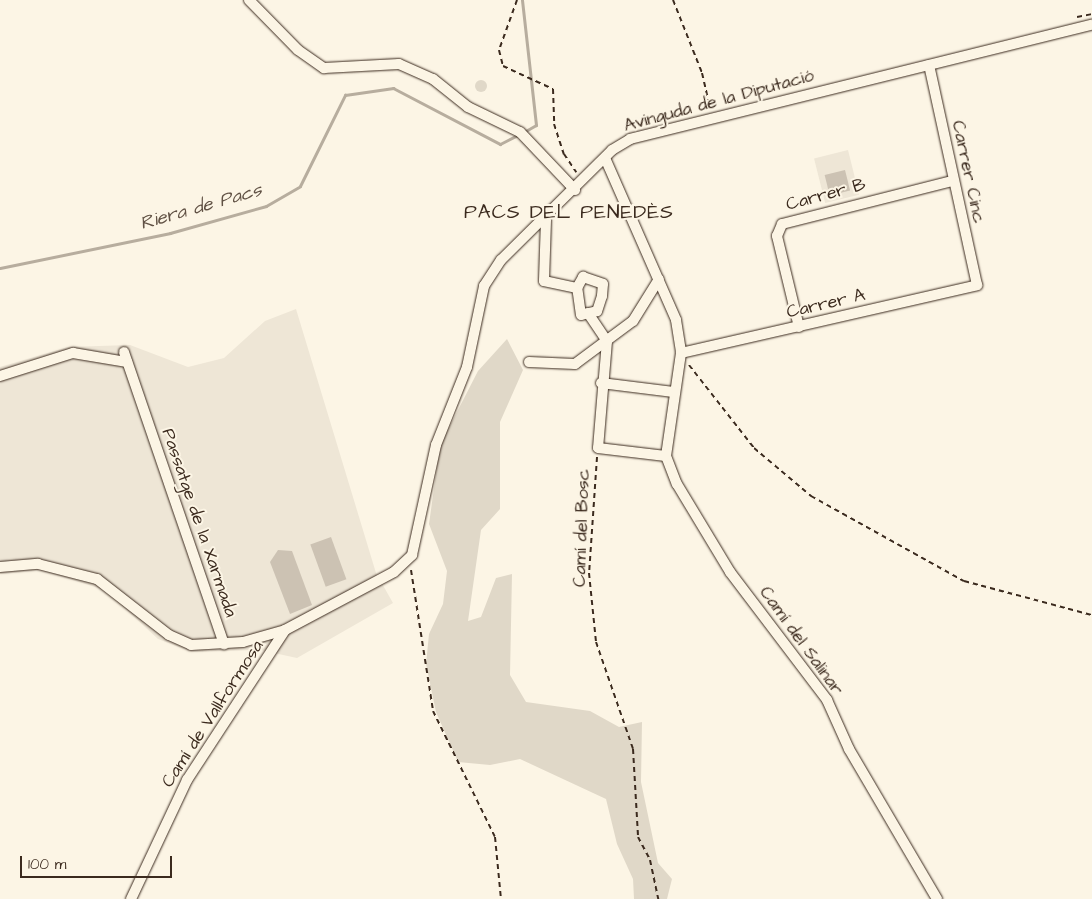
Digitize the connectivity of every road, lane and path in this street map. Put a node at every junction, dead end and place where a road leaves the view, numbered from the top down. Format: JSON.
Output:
{"nodes":[{"id":1,"x":249,"y":0,"type":"edge"},
{"id":2,"x":517,"y":0,"type":"edge"},
{"id":3,"x":674,"y":0,"type":"edge"},
{"id":4,"x":1092,"y":25,"type":"edge"},
{"id":5,"x":929,"y":64,"type":"junction"},
{"id":6,"x":712,"y":118,"type":"junction"},
{"id":7,"x":605,"y":158,"type":"junction"},
{"id":8,"x":583,"y":182,"type":"junction"},
{"id":9,"x":952,"y":182,"type":"junction"},
{"id":10,"x":575,"y":190,"type":"junction"},
{"id":11,"x":546,"y":220,"type":"junction"},
{"id":12,"x":659,"y":279,"type":"junction"},
{"id":13,"x":977,"y":285,"type":"joint"},
{"id":14,"x":576,"y":288,"type":"junction"},
{"id":15,"x":588,"y":313,"type":"junction"},
{"id":16,"x":799,"y":327,"type":"junction"},
{"id":17,"x":607,"y":341,"type":"junction"},
{"id":18,"x":681,"y":353,"type":"junction"},
{"id":19,"x":529,"y":362,"type":"dead end"},
{"id":20,"x":0,"y":376,"type":"edge"},
{"id":21,"x":601,"y":383,"type":"junction"},
{"id":22,"x":672,"y":392,"type":"junction"},
{"id":23,"x":598,"y":448,"type":"junction"},
{"id":24,"x":666,"y":456,"type":"junction"},
{"id":25,"x":412,"y":555,"type":"junction"},
{"id":26,"x":0,"y":567,"type":"edge"},
{"id":27,"x":1092,"y":615,"type":"edge"},
{"id":28,"x":285,"y":630,"type":"junction"},
{"id":29,"x":224,"y":644,"type":"junction"},
{"id":30,"x":131,"y":899,"type":"edge"},
{"id":31,"x":501,"y":899,"type":"edge"},
{"id":32,"x":658,"y":899,"type":"edge"},
{"id":33,"x":937,"y":899,"type":"edge"}],
"edges":[{"from":1,"to":10,"type":"street"},
{"from":2,"to":8,"type":"path"},
{"from":3,"to":6,"type":"path"},
{"from":4,"to":5,"type":"street","name":"Avinguda de la Diputació"},
{"from":5,"to":6,"type":"street","name":"Avinguda de la Diputació"},
{"from":5,"to":9,"type":"street","name":"Carrer Cinc"},
{"from":6,"to":7,"type":"street","name":"Avinguda de la Diputació"},
{"from":7,"to":8,"type":"street","name":"Avinguda de la Diputació"},
{"from":7,"to":12,"type":"street"},
{"from":8,"to":10,"type":"street","name":"Avinguda de la Diputació"},
{"from":9,"to":13,"type":"street","name":"Carrer Cinc"},
{"from":9,"to":16,"type":"street","name":"Carrer B"},
{"from":10,"to":11,"type":"street","name":"Avinguda de la Diputació"},
{"from":11,"to":14,"type":"street"},
{"from":11,"to":25,"type":"street","name":"Avinguda de la Diputació"},
{"from":12,"to":17,"type":"street"},
{"from":12,"to":18,"type":"street"},
{"from":13,"to":16,"type":"street","name":"Carrer A"},
{"from":14,"to":15,"type":"street"},
{"from":14,"to":15,"type":"street"},
{"from":15,"to":17,"type":"street"},
{"from":16,"to":18,"type":"street","name":"Carrer A"},
{"from":17,"to":19,"type":"street"},
{"from":17,"to":21,"type":"street"},
{"from":18,"to":22,"type":"street"},
{"from":18,"to":27,"type":"path"},
{"from":20,"to":29,"type":"street","name":"Passatge de la Xarmada"},
{"from":21,"to":22,"type":"street"},
{"from":21,"to":23,"type":"street"},
{"from":22,"to":24,"type":"street"},
{"from":23,"to":24,"type":"street"},
{"from":23,"to":32,"type":"path","name":"Camí del Bosc"},
{"from":24,"to":33,"type":"street","name":"Camí del Salinar"},
{"from":25,"to":28,"type":"street"},
{"from":25,"to":31,"type":"path"},
{"from":26,"to":29,"type":"street"},
{"from":28,"to":29,"type":"street","name":"Passatge de la Xarmada"},
{"from":28,"to":30,"type":"street","name":"Camí de Vallformosa"}]}
